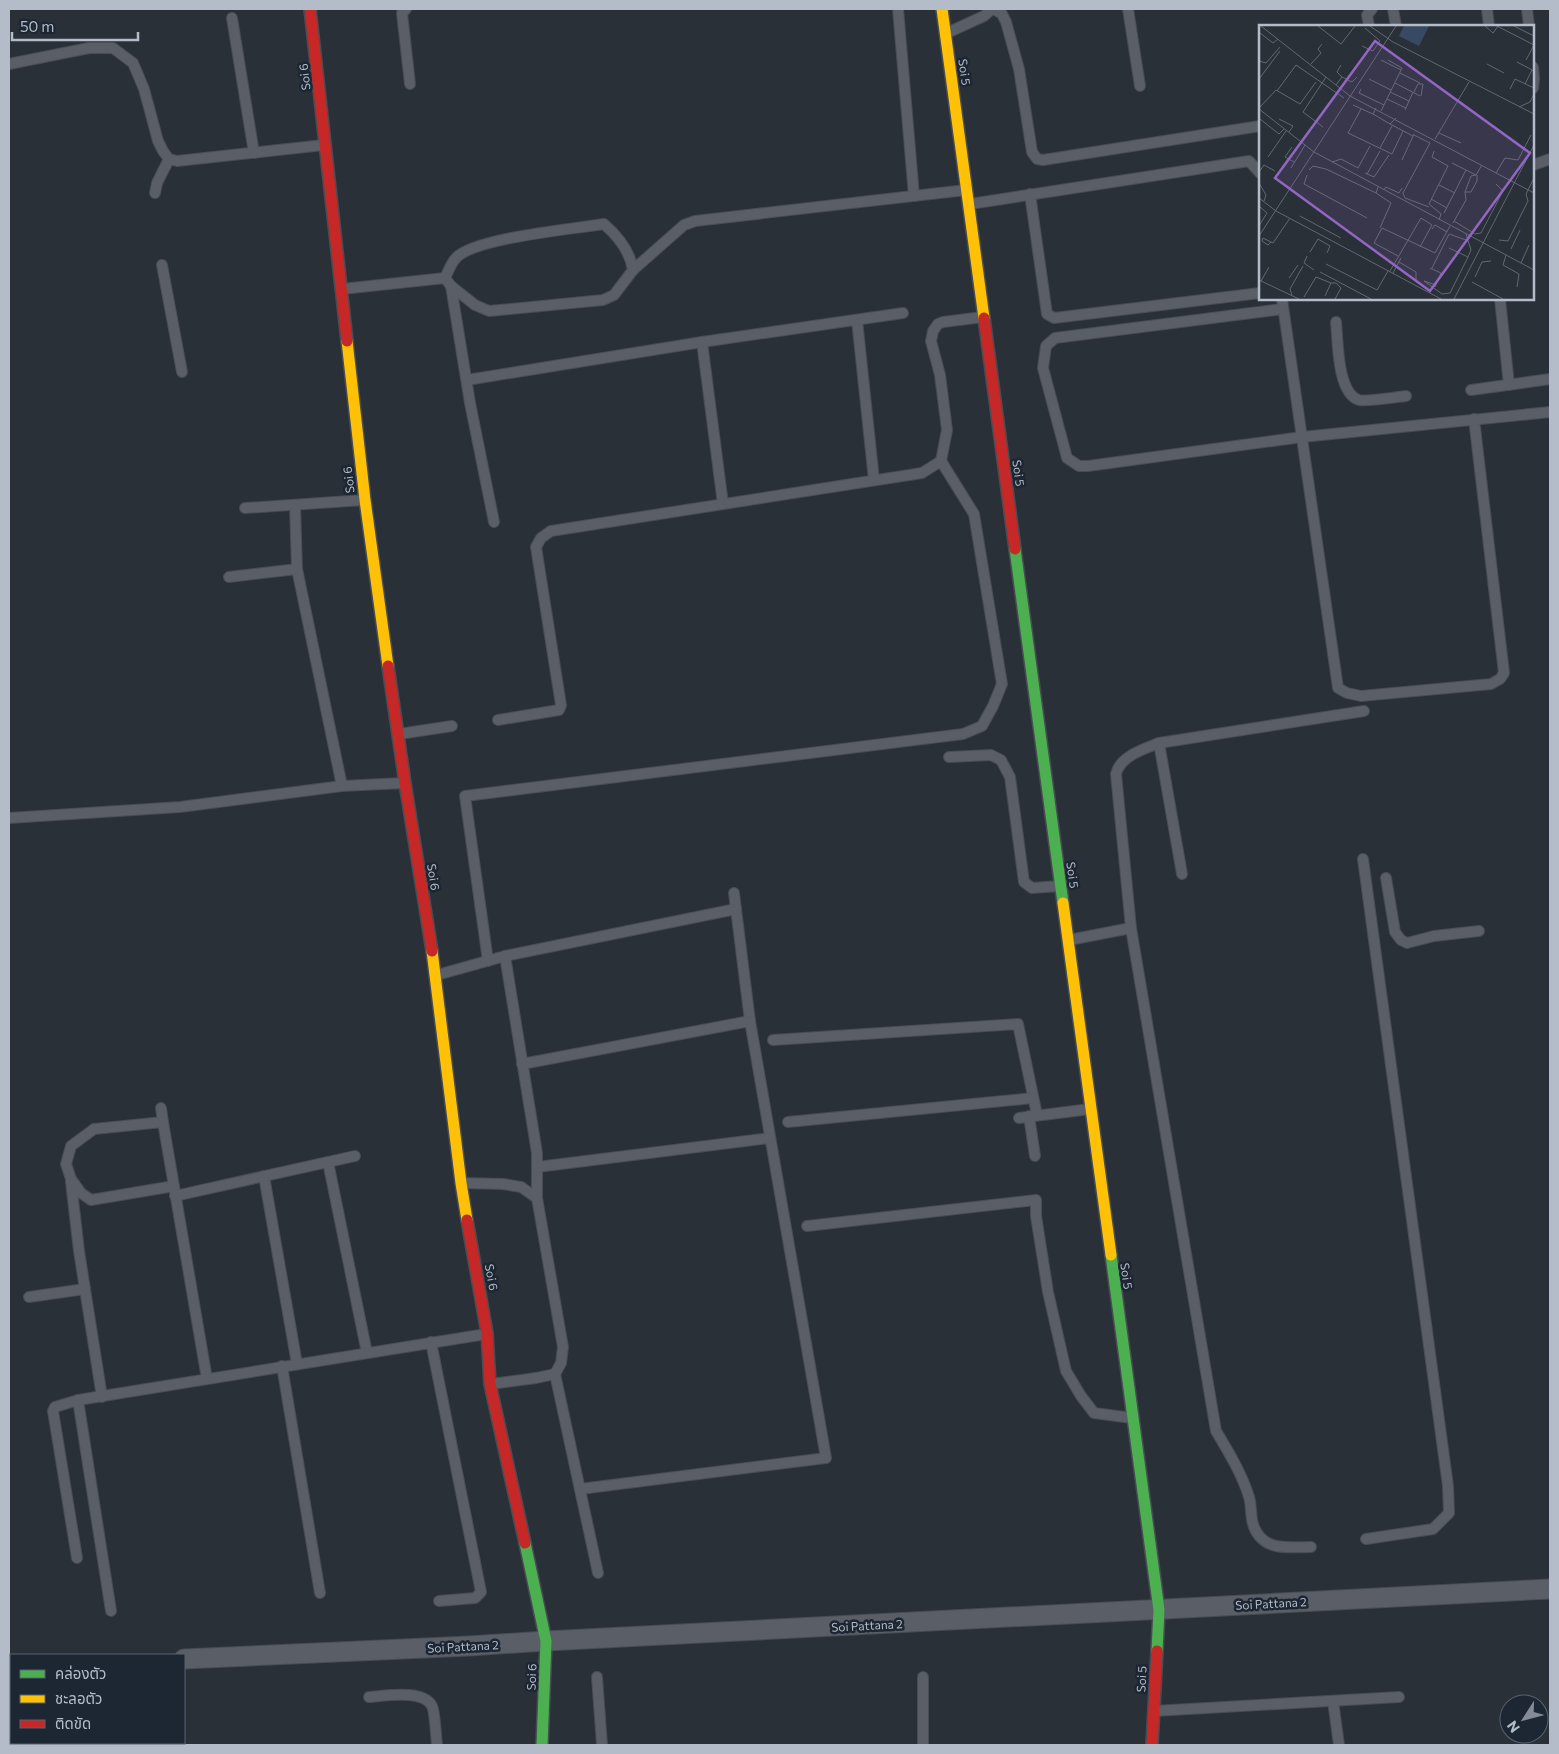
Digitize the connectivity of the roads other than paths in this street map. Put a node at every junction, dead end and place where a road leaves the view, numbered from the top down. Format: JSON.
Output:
{"nodes":[{"id":1,"x":310,"y":9,"type":"edge"},
{"id":2,"x":406,"y":9,"type":"edge"},
{"id":3,"x":898,"y":9,"type":"edge"},
{"id":4,"x":942,"y":9,"type":"edge"},
{"id":5,"x":993,"y":9,"type":"edge"},
{"id":6,"x":1128,"y":9,"type":"edge"},
{"id":7,"x":1372,"y":9,"type":"edge"},
{"id":8,"x":1394,"y":9,"type":"edge"},
{"id":9,"x":1487,"y":9,"type":"edge"},
{"id":10,"x":1527,"y":9,"type":"edge"},
{"id":11,"x":232,"y":18,"type":"dead end"},
{"id":12,"x":1369,"y":25,"type":"edge"},
{"id":13,"x":1396,"y":25,"type":"edge"},
{"id":14,"x":1489,"y":25,"type":"edge"},
{"id":15,"x":1529,"y":25,"type":"edge"},
{"id":16,"x":950,"y":32,"type":"junction"},
{"id":17,"x":9,"y":64,"type":"edge"},
{"id":18,"x":410,"y":84,"type":"dead end"},
{"id":19,"x":1140,"y":86,"type":"dead end"},
{"id":20,"x":1259,"y":126,"type":"edge"},
{"id":21,"x":325,"y":145,"type":"junction"},
{"id":22,"x":254,"y":153,"type":"junction"},
{"id":23,"x":170,"y":159,"type":"junction"},
{"id":24,"x":1550,"y":159,"type":"edge"},
{"id":25,"x":1534,"y":165,"type":"edge"},
{"id":26,"x":1259,"y":172,"type":"edge"},
{"id":27,"x":967,"y":190,"type":"junction"},
{"id":28,"x":155,"y":192,"type":"dead end"},
{"id":29,"x":1030,"y":194,"type":"junction"},
{"id":30,"x":914,"y":196,"type":"junction"},
{"id":31,"x":969,"y":204,"type":"junction"},
{"id":32,"x":162,"y":265,"type":"dead end"},
{"id":33,"x":634,"y":270,"type":"junction"},
{"id":34,"x":448,"y":282,"type":"junction"},
{"id":35,"x":341,"y":289,"type":"junction"},
{"id":36,"x":1259,"y":293,"type":"edge"},
{"id":37,"x":1500,"y":300,"type":"edge"},
{"id":38,"x":1283,"y":304,"type":"edge"},
{"id":39,"x":903,"y":313,"type":"dead end"},
{"id":40,"x":984,"y":317,"type":"junction"},
{"id":41,"x":857,"y":320,"type":"junction"},
{"id":42,"x":1336,"y":322,"type":"dead end"},
{"id":43,"x":702,"y":342,"type":"junction"},
{"id":44,"x":182,"y":372,"type":"dead end"},
{"id":45,"x":1550,"y":379,"type":"edge"},
{"id":46,"x":467,"y":380,"type":"junction"},
{"id":47,"x":1509,"y":385,"type":"junction"},
{"id":48,"x":1471,"y":390,"type":"dead end"},
{"id":49,"x":1406,"y":396,"type":"dead end"},
{"id":50,"x":1550,"y":412,"type":"edge"},
{"id":51,"x":1474,"y":419,"type":"junction"},
{"id":52,"x":1302,"y":437,"type":"junction"},
{"id":53,"x":941,"y":461,"type":"junction"},
{"id":54,"x":874,"y":480,"type":"junction"},
{"id":55,"x":364,"y":500,"type":"junction"},
{"id":56,"x":723,"y":504,"type":"junction"},
{"id":57,"x":295,"y":505,"type":"junction"},
{"id":58,"x":245,"y":508,"type":"dead end"},
{"id":59,"x":494,"y":522,"type":"dead end"},
{"id":60,"x":297,"y":569,"type":"junction"},
{"id":61,"x":229,"y":577,"type":"dead end"},
{"id":62,"x":1364,"y":712,"type":"dead end"},
{"id":63,"x":498,"y":720,"type":"dead end"},
{"id":64,"x":452,"y":726,"type":"dead end"},
{"id":65,"x":398,"y":734,"type":"junction"},
{"id":66,"x":1159,"y":743,"type":"junction"},
{"id":67,"x":949,"y":756,"type":"dead end"},
{"id":68,"x":405,"y":783,"type":"junction"},
{"id":69,"x":342,"y":786,"type":"junction"},
{"id":70,"x":9,"y":818,"type":"edge"},
{"id":71,"x":1363,"y":859,"type":"dead end"},
{"id":72,"x":1182,"y":874,"type":"dead end"},
{"id":73,"x":1386,"y":878,"type":"dead end"},
{"id":74,"x":1061,"y":886,"type":"junction"},
{"id":75,"x":734,"y":892,"type":"dead end"},
{"id":76,"x":736,"y":910,"type":"junction"},
{"id":77,"x":1131,"y":928,"type":"junction"},
{"id":78,"x":1479,"y":931,"type":"dead end"},
{"id":79,"x":1068,"y":940,"type":"junction"},
{"id":80,"x":505,"y":956,"type":"junction"},
{"id":81,"x":488,"y":961,"type":"junction"},
{"id":82,"x":436,"y":976,"type":"junction"},
{"id":83,"x":750,"y":1020,"type":"junction"},
{"id":84,"x":773,"y":1040,"type":"dead end"},
{"id":85,"x":522,"y":1064,"type":"junction"},
{"id":86,"x":1033,"y":1098,"type":"junction"},
{"id":87,"x":162,"y":1108,"type":"dead end"},
{"id":88,"x":1091,"y":1109,"type":"junction"},
{"id":89,"x":1028,"y":1117,"type":"junction"},
{"id":90,"x":164,"y":1122,"type":"junction"},
{"id":91,"x":788,"y":1122,"type":"dead end"},
{"id":92,"x":770,"y":1138,"type":"junction"},
{"id":93,"x":355,"y":1156,"type":"dead end"},
{"id":94,"x":1035,"y":1156,"type":"dead end"},
{"id":95,"x":328,"y":1162,"type":"junction"},
{"id":96,"x":537,"y":1167,"type":"junction"},
{"id":97,"x":264,"y":1176,"type":"junction"},
{"id":98,"x":71,"y":1179,"type":"junction"},
{"id":99,"x":461,"y":1183,"type":"junction"},
{"id":100,"x":175,"y":1191,"type":"junction"},
{"id":101,"x":538,"y":1198,"type":"junction"},
{"id":102,"x":807,"y":1226,"type":"dead end"},
{"id":103,"x":85,"y":1289,"type":"junction"},
{"id":104,"x":29,"y":1297,"type":"dead end"},
{"id":105,"x":487,"y":1333,"type":"junction"},
{"id":106,"x":431,"y":1342,"type":"junction"},
{"id":107,"x":367,"y":1353,"type":"junction"},
{"id":108,"x":297,"y":1364,"type":"junction"},
{"id":109,"x":282,"y":1366,"type":"junction"},
{"id":110,"x":555,"y":1374,"type":"junction"},
{"id":111,"x":207,"y":1379,"type":"junction"},
{"id":112,"x":490,"y":1384,"type":"junction"},
{"id":113,"x":102,"y":1396,"type":"junction"},
{"id":114,"x":78,"y":1400,"type":"junction"},
{"id":115,"x":1133,"y":1418,"type":"junction"},
{"id":116,"x":580,"y":1489,"type":"junction"},
{"id":117,"x":1366,"y":1539,"type":"dead end"},
{"id":118,"x":1311,"y":1547,"type":"dead end"},
{"id":119,"x":76,"y":1558,"type":"dead end"},
{"id":120,"x":598,"y":1573,"type":"dead end"},
{"id":121,"x":1550,"y":1589,"type":"edge"},
{"id":122,"x":320,"y":1593,"type":"dead end"},
{"id":123,"x":438,"y":1601,"type":"dead end"},
{"id":124,"x":111,"y":1610,"type":"dead end"},
{"id":125,"x":1158,"y":1610,"type":"junction"},
{"id":126,"x":546,"y":1641,"type":"junction"},
{"id":127,"x":185,"y":1659,"type":"edge"},
{"id":128,"x":597,"y":1677,"type":"dead end"},
{"id":129,"x":923,"y":1677,"type":"dead end"},
{"id":130,"x":369,"y":1697,"type":"dead end"},
{"id":131,"x":1399,"y":1697,"type":"dead end"},
{"id":132,"x":1333,"y":1700,"type":"junction"},
{"id":133,"x":1154,"y":1710,"type":"junction"},
{"id":134,"x":437,"y":1745,"type":"edge"},
{"id":135,"x":542,"y":1745,"type":"edge"},
{"id":136,"x":602,"y":1745,"type":"edge"},
{"id":137,"x":923,"y":1745,"type":"edge"},
{"id":138,"x":1152,"y":1745,"type":"edge"},
{"id":139,"x":1339,"y":1745,"type":"edge"}],
"edges":[{"from":1,"to":21,"type":"street","name":"Soi 6"},
{"from":2,"to":18,"type":"lane"},
{"from":3,"to":30,"type":"lane"},
{"from":4,"to":16,"type":"street","name":"Soi 5"},
{"from":5,"to":16,"type":"lane"},
{"from":5,"to":20,"type":"lane"},
{"from":6,"to":19,"type":"lane"},
{"from":7,"to":12,"type":"lane"},
{"from":8,"to":13,"type":"lane"},
{"from":9,"to":14,"type":"lane"},
{"from":10,"to":15,"type":"lane"},
{"from":11,"to":22,"type":"lane"},
{"from":16,"to":27,"type":"street","name":"Soi 5"},
{"from":17,"to":23,"type":"lane"},
{"from":21,"to":22,"type":"lane"},
{"from":21,"to":35,"type":"street","name":"Soi 6"},
{"from":22,"to":23,"type":"lane"},
{"from":23,"to":28,"type":"lane"},
{"from":24,"to":25,"type":"lane"},
{"from":26,"to":29,"type":"lane"},
{"from":27,"to":30,"type":"lane"},
{"from":27,"to":31,"type":"street","name":"Soi 5"},
{"from":29,"to":31,"type":"lane"},
{"from":29,"to":36,"type":"lane"},
{"from":30,"to":33,"type":"lane"},
{"from":31,"to":40,"type":"street","name":"Soi 5"},
{"from":32,"to":44,"type":"lane"},
{"from":33,"to":34,"type":"lane"},
{"from":33,"to":34,"type":"lane"},
{"from":34,"to":35,"type":"lane"},
{"from":34,"to":46,"type":"lane"},
{"from":35,"to":55,"type":"street","name":"Soi 6"},
{"from":37,"to":47,"type":"lane"},
{"from":38,"to":52,"type":"lane"},
{"from":38,"to":52,"type":"lane"},
{"from":39,"to":41,"type":"lane"},
{"from":40,"to":53,"type":"lane"},
{"from":40,"to":74,"type":"street","name":"Soi 5"},
{"from":41,"to":43,"type":"lane"},
{"from":41,"to":54,"type":"lane"},
{"from":42,"to":49,"type":"lane"},
{"from":43,"to":46,"type":"lane"},
{"from":43,"to":56,"type":"lane"},
{"from":45,"to":47,"type":"lane"},
{"from":46,"to":59,"type":"lane"},
{"from":47,"to":48,"type":"lane"},
{"from":50,"to":51,"type":"lane"},
{"from":51,"to":52,"type":"lane"},
{"from":51,"to":52,"type":"lane"},
{"from":53,"to":54,"type":"lane"},
{"from":53,"to":81,"type":"lane"},
{"from":54,"to":56,"type":"lane"},
{"from":55,"to":57,"type":"lane"},
{"from":55,"to":65,"type":"street","name":"Soi 6"},
{"from":56,"to":63,"type":"lane"},
{"from":57,"to":58,"type":"lane"},
{"from":57,"to":60,"type":"lane"},
{"from":60,"to":61,"type":"lane"},
{"from":60,"to":69,"type":"lane"},
{"from":62,"to":66,"type":"lane"},
{"from":64,"to":65,"type":"lane"},
{"from":65,"to":68,"type":"street","name":"Soi 6"},
{"from":66,"to":72,"type":"lane"},
{"from":66,"to":77,"type":"lane"},
{"from":67,"to":74,"type":"lane"},
{"from":68,"to":69,"type":"lane"},
{"from":68,"to":82,"type":"street","name":"Soi 6"},
{"from":69,"to":70,"type":"lane"},
{"from":71,"to":117,"type":"lane"},
{"from":73,"to":78,"type":"lane"},
{"from":74,"to":79,"type":"street","name":"Soi 5"},
{"from":75,"to":76,"type":"lane"},
{"from":76,"to":80,"type":"lane"},
{"from":76,"to":83,"type":"lane"},
{"from":77,"to":79,"type":"lane"},
{"from":77,"to":118,"type":"lane"},
{"from":79,"to":88,"type":"street","name":"Soi 5"},
{"from":80,"to":81,"type":"lane"},
{"from":80,"to":85,"type":"lane"},
{"from":81,"to":82,"type":"lane"},
{"from":82,"to":99,"type":"street","name":"Soi 6"},
{"from":83,"to":85,"type":"lane"},
{"from":83,"to":92,"type":"lane"},
{"from":84,"to":86,"type":"lane"},
{"from":85,"to":96,"type":"lane"},
{"from":86,"to":89,"type":"lane"},
{"from":86,"to":91,"type":"lane"},
{"from":87,"to":90,"type":"lane"},
{"from":88,"to":89,"type":"lane"},
{"from":88,"to":115,"type":"street","name":"Soi 5"},
{"from":89,"to":94,"type":"lane"},
{"from":90,"to":98,"type":"lane"},
{"from":90,"to":100,"type":"lane"},
{"from":92,"to":96,"type":"lane"},
{"from":92,"to":116,"type":"lane"},
{"from":93,"to":95,"type":"lane"},
{"from":95,"to":97,"type":"lane"},
{"from":95,"to":107,"type":"lane"},
{"from":96,"to":101,"type":"lane"},
{"from":97,"to":100,"type":"lane"},
{"from":97,"to":108,"type":"lane"},
{"from":98,"to":100,"type":"lane"},
{"from":98,"to":103,"type":"lane"},
{"from":99,"to":101,"type":"lane"},
{"from":99,"to":105,"type":"street","name":"Soi 6"},
{"from":100,"to":111,"type":"lane"},
{"from":101,"to":110,"type":"lane"},
{"from":102,"to":115,"type":"lane"},
{"from":103,"to":104,"type":"lane"},
{"from":103,"to":113,"type":"lane"},
{"from":105,"to":106,"type":"lane"},
{"from":105,"to":112,"type":"street","name":"Soi 6"},
{"from":106,"to":107,"type":"lane"},
{"from":106,"to":123,"type":"lane"},
{"from":107,"to":108,"type":"lane"},
{"from":108,"to":109,"type":"lane"},
{"from":109,"to":111,"type":"lane"},
{"from":109,"to":122,"type":"lane"},
{"from":110,"to":112,"type":"lane"},
{"from":110,"to":116,"type":"lane"},
{"from":111,"to":113,"type":"lane"},
{"from":112,"to":126,"type":"street","name":"Soi 6"},
{"from":113,"to":114,"type":"lane"},
{"from":114,"to":119,"type":"lane"},
{"from":114,"to":124,"type":"lane"},
{"from":115,"to":125,"type":"street","name":"Soi 5"},
{"from":116,"to":120,"type":"lane"},
{"from":121,"to":125,"type":"street","name":"Soi Pattana 2"},
{"from":125,"to":126,"type":"street","name":"Soi Pattana 2"},
{"from":125,"to":133,"type":"street","name":"Soi 5"},
{"from":126,"to":127,"type":"street","name":"Soi Pattana 2"},
{"from":126,"to":135,"type":"street","name":"Soi 6"},
{"from":128,"to":136,"type":"lane"},
{"from":129,"to":137,"type":"lane"},
{"from":130,"to":134,"type":"lane"},
{"from":131,"to":132,"type":"lane"},
{"from":132,"to":133,"type":"lane"},
{"from":132,"to":139,"type":"lane"},
{"from":133,"to":138,"type":"street","name":"Soi 5"}]}
